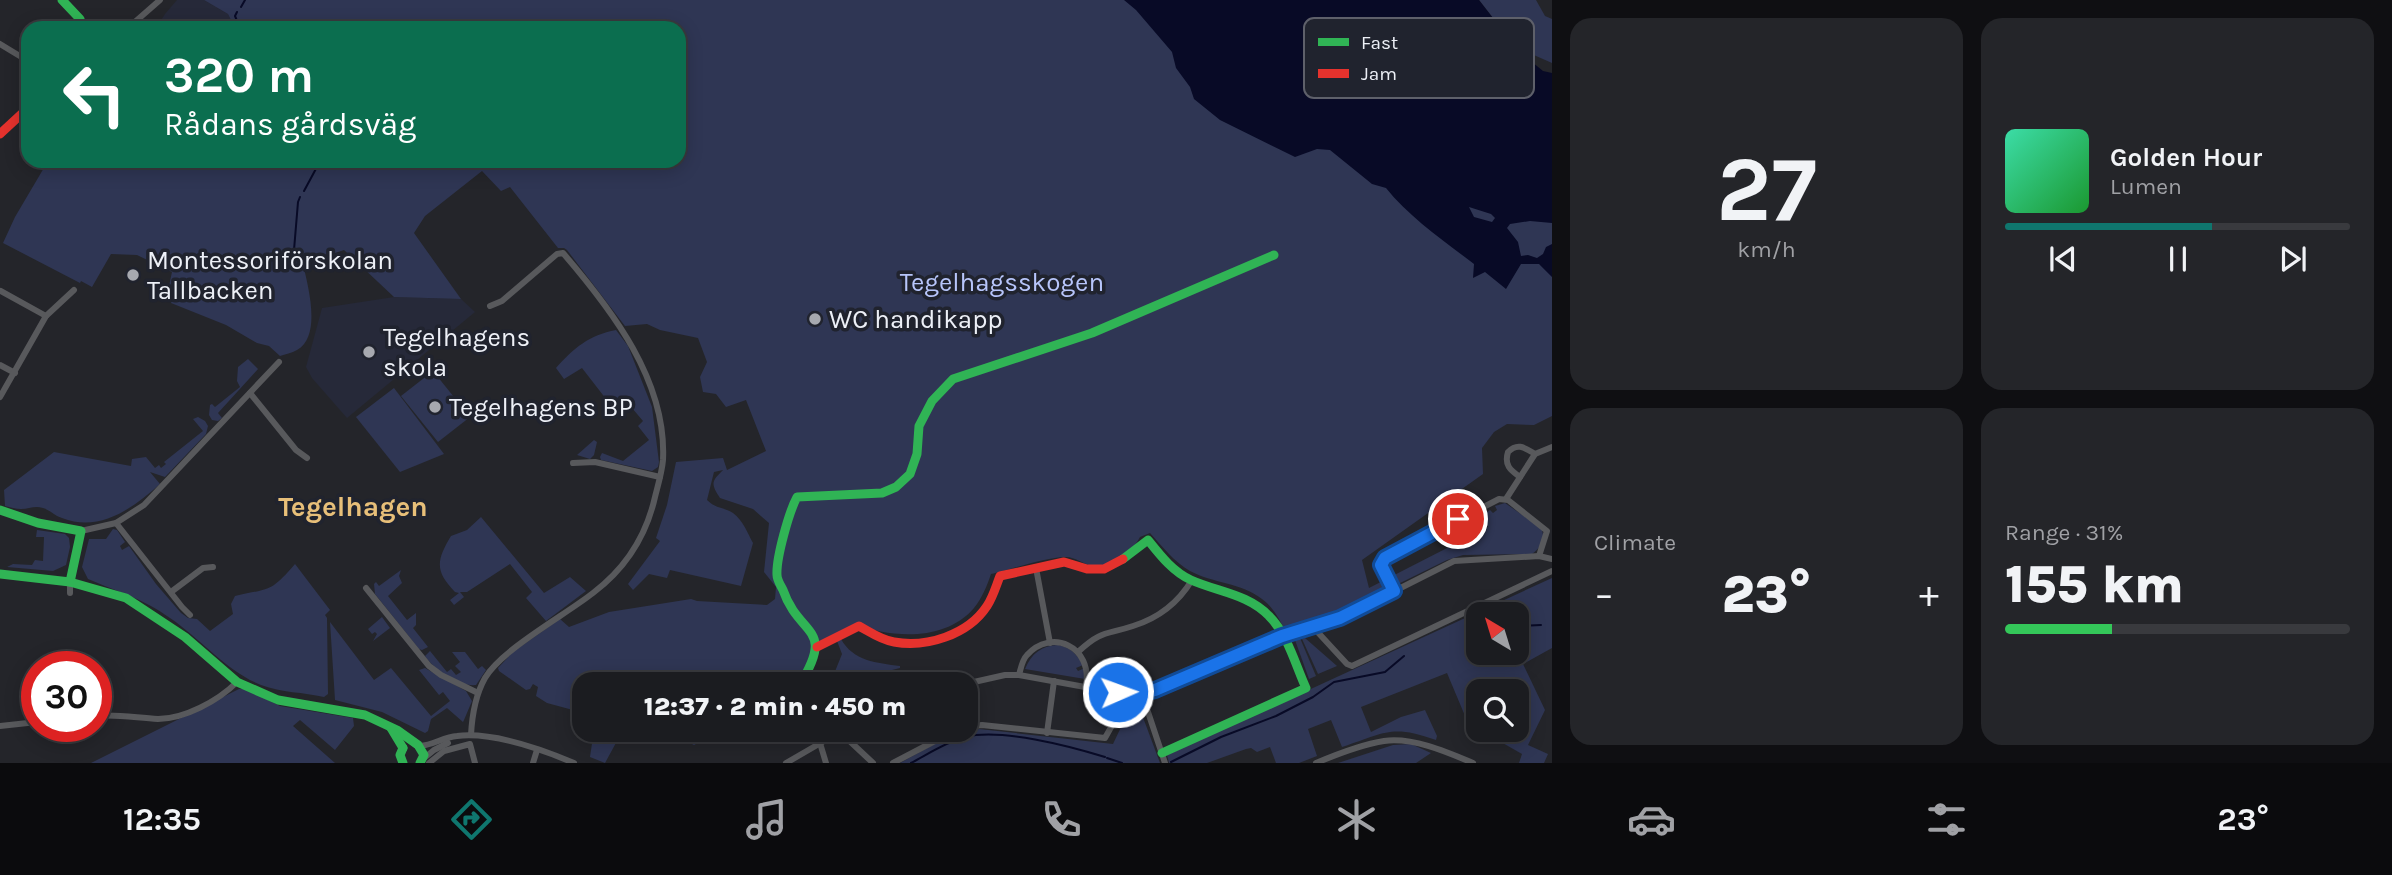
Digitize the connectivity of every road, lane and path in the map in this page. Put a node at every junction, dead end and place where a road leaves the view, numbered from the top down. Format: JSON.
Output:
{"nodes":[{"id":1,"x":62,"y":0,"type":"edge"},
{"id":2,"x":160,"y":0,"type":"edge"},
{"id":3,"x":77,"y":21,"type":"edge"},
{"id":4,"x":136,"y":21,"type":"edge"},
{"id":5,"x":0,"y":44,"type":"edge"},
{"id":6,"x":21,"y":57,"type":"edge"},
{"id":7,"x":21,"y":114,"type":"edge"},
{"id":8,"x":0,"y":134,"type":"edge"},
{"id":9,"x":1274,"y":255,"type":"dead end"},
{"id":10,"x":74,"y":289,"type":"dead end"},
{"id":11,"x":1,"y":291,"type":"edge"},
{"id":12,"x":490,"y":306,"type":"dead end"},
{"id":13,"x":46,"y":316,"type":"junction"},
{"id":14,"x":279,"y":362,"type":"dead end"},
{"id":15,"x":0,"y":365,"type":"edge"},
{"id":16,"x":15,"y":373,"type":"junction"},
{"id":17,"x":250,"y":393,"type":"junction"},
{"id":18,"x":0,"y":397,"type":"edge"},
{"id":19,"x":1552,"y":447,"type":"edge"},
{"id":20,"x":1535,"y":454,"type":"junction"},
{"id":21,"x":307,"y":458,"type":"dead end"},
{"id":22,"x":573,"y":463,"type":"dead end"},
{"id":23,"x":660,"y":477,"type":"junction"},
{"id":24,"x":1520,"y":477,"type":"junction"},
{"id":25,"x":1506,"y":499,"type":"junction"},
{"id":26,"x":0,"y":510,"type":"edge"},
{"id":27,"x":116,"y":523,"type":"junction"},
{"id":28,"x":1552,"y":528,"type":"edge"},
{"id":29,"x":81,"y":531,"type":"junction"},
{"id":30,"x":1547,"y":535,"type":"junction"},
{"id":31,"x":1539,"y":556,"type":"junction"},
{"id":32,"x":1552,"y":559,"type":"edge"},
{"id":33,"x":213,"y":567,"type":"dead end"},
{"id":34,"x":1036,"y":568,"type":"junction"},
{"id":35,"x":1552,"y":570,"type":"edge"},
{"id":36,"x":0,"y":574,"type":"edge"},
{"id":37,"x":1192,"y":580,"type":"junction"},
{"id":38,"x":70,"y":582,"type":"junction"},
{"id":39,"x":366,"y":588,"type":"dead end"},
{"id":40,"x":1394,"y":591,"type":"junction"},
{"id":41,"x":171,"y":592,"type":"junction"},
{"id":42,"x":69,"y":593,"type":"dead end"},
{"id":43,"x":190,"y":615,"type":"dead end"},
{"id":44,"x":1312,"y":626,"type":"junction"},
{"id":45,"x":1282,"y":636,"type":"junction"},
{"id":46,"x":1050,"y":643,"type":"junction"},
{"id":47,"x":817,"y":647,"type":"junction"},
{"id":48,"x":1079,"y":650,"type":"junction"},
{"id":49,"x":807,"y":672,"type":"edge"},
{"id":50,"x":1019,"y":675,"type":"junction"},
{"id":51,"x":978,"y":681,"type":"edge"},
{"id":52,"x":1054,"y":681,"type":"junction"},
{"id":53,"x":237,"y":682,"type":"junction"},
{"id":54,"x":1086,"y":686,"type":"junction"},
{"id":55,"x":478,"y":693,"type":"junction"},
{"id":56,"x":1142,"y":694,"type":"junction"},
{"id":57,"x":1129,"y":695,"type":"junction"},
{"id":58,"x":112,"y":715,"type":"edge"},
{"id":59,"x":21,"y":724,"type":"edge"},
{"id":60,"x":978,"y":725,"type":"edge"},
{"id":61,"x":0,"y":726,"type":"edge"},
{"id":62,"x":390,"y":727,"type":"junction"},
{"id":63,"x":1047,"y":733,"type":"junction"},
{"id":64,"x":471,"y":735,"type":"junction"},
{"id":65,"x":463,"y":736,"type":"junction"},
{"id":66,"x":852,"y":742,"type":"edge"},
{"id":67,"x":930,"y":742,"type":"edge"},
{"id":68,"x":820,"y":743,"type":"joint"},
{"id":69,"x":417,"y":745,"type":"junction"},
{"id":70,"x":402,"y":748,"type":"junction"},
{"id":71,"x":537,"y":750,"type":"junction"},
{"id":72,"x":1162,"y":753,"type":"junction"},
{"id":73,"x":424,"y":762,"type":"edge"},
{"id":74,"x":403,"y":763,"type":"edge"},
{"id":75,"x":475,"y":763,"type":"edge"},
{"id":76,"x":533,"y":763,"type":"edge"},
{"id":77,"x":574,"y":763,"type":"edge"},
{"id":78,"x":786,"y":763,"type":"edge"},
{"id":79,"x":826,"y":763,"type":"edge"},
{"id":80,"x":873,"y":763,"type":"edge"},
{"id":81,"x":892,"y":763,"type":"edge"},
{"id":82,"x":1165,"y":763,"type":"edge"},
{"id":83,"x":1316,"y":763,"type":"edge"},
{"id":84,"x":1473,"y":763,"type":"edge"}],
"edges":[{"from":1,"to":3,"type":"street"},
{"from":2,"to":4,"type":"street"},
{"from":5,"to":6,"type":"street"},
{"from":7,"to":8,"type":"street"},
{"from":9,"to":47,"type":"street"},
{"from":10,"to":13,"type":"street"},
{"from":11,"to":13,"type":"street"},
{"from":12,"to":23,"type":"street"},
{"from":13,"to":16,"type":"street"},
{"from":14,"to":17,"type":"street"},
{"from":15,"to":16,"type":"street"},
{"from":16,"to":18,"type":"street"},
{"from":17,"to":21,"type":"street"},
{"from":17,"to":27,"type":"street"},
{"from":19,"to":20,"type":"street"},
{"from":20,"to":24,"type":"street"},
{"from":20,"to":24,"type":"street"},
{"from":22,"to":23,"type":"street"},
{"from":23,"to":55,"type":"street"},
{"from":24,"to":25,"type":"street"},
{"from":25,"to":30,"type":"street"},
{"from":25,"to":40,"type":"street"},
{"from":26,"to":29,"type":"street"},
{"from":27,"to":29,"type":"street"},
{"from":27,"to":41,"type":"street"},
{"from":28,"to":30,"type":"street"},
{"from":29,"to":38,"type":"street"},
{"from":30,"to":31,"type":"street"},
{"from":31,"to":32,"type":"street"},
{"from":31,"to":40,"type":"street"},
{"from":33,"to":41,"type":"street"},
{"from":34,"to":37,"type":"street"},
{"from":34,"to":46,"type":"street"},
{"from":34,"to":47,"type":"street"},
{"from":35,"to":44,"type":"street"},
{"from":36,"to":38,"type":"street"},
{"from":37,"to":45,"type":"street"},
{"from":37,"to":48,"type":"street"},
{"from":38,"to":42,"type":"street"},
{"from":38,"to":53,"type":"street"},
{"from":39,"to":55,"type":"street"},
{"from":40,"to":44,"type":"street"},
{"from":41,"to":43,"type":"street"},
{"from":44,"to":45,"type":"street"},
{"from":45,"to":56,"type":"street"},
{"from":45,"to":72,"type":"street"},
{"from":46,"to":48,"type":"street"},
{"from":46,"to":50,"type":"street"},
{"from":47,"to":49,"type":"street"},
{"from":48,"to":54,"type":"street"},
{"from":50,"to":51,"type":"street"},
{"from":50,"to":52,"type":"street"},
{"from":52,"to":54,"type":"street"},
{"from":52,"to":63,"type":"street"},
{"from":53,"to":58,"type":"street"},
{"from":53,"to":62,"type":"street"},
{"from":54,"to":57,"type":"street"},
{"from":55,"to":64,"type":"street"},
{"from":56,"to":57,"type":"street"},
{"from":56,"to":72,"type":"street"},
{"from":57,"to":63,"type":"street"},
{"from":59,"to":61,"type":"street"},
{"from":60,"to":63,"type":"street"},
{"from":62,"to":69,"type":"street"},
{"from":62,"to":70,"type":"street"},
{"from":64,"to":65,"type":"street"},
{"from":64,"to":71,"type":"street"},
{"from":65,"to":69,"type":"street"},
{"from":65,"to":73,"type":"street"},
{"from":66,"to":80,"type":"street"},
{"from":67,"to":81,"type":"street"},
{"from":68,"to":78,"type":"street"},
{"from":68,"to":79,"type":"street"},
{"from":69,"to":70,"type":"street"},
{"from":69,"to":73,"type":"street"},
{"from":70,"to":74,"type":"street"},
{"from":71,"to":76,"type":"street"},
{"from":71,"to":77,"type":"street"},
{"from":72,"to":82,"type":"street"},
{"from":73,"to":75,"type":"street"},
{"from":83,"to":84,"type":"street"}]}
